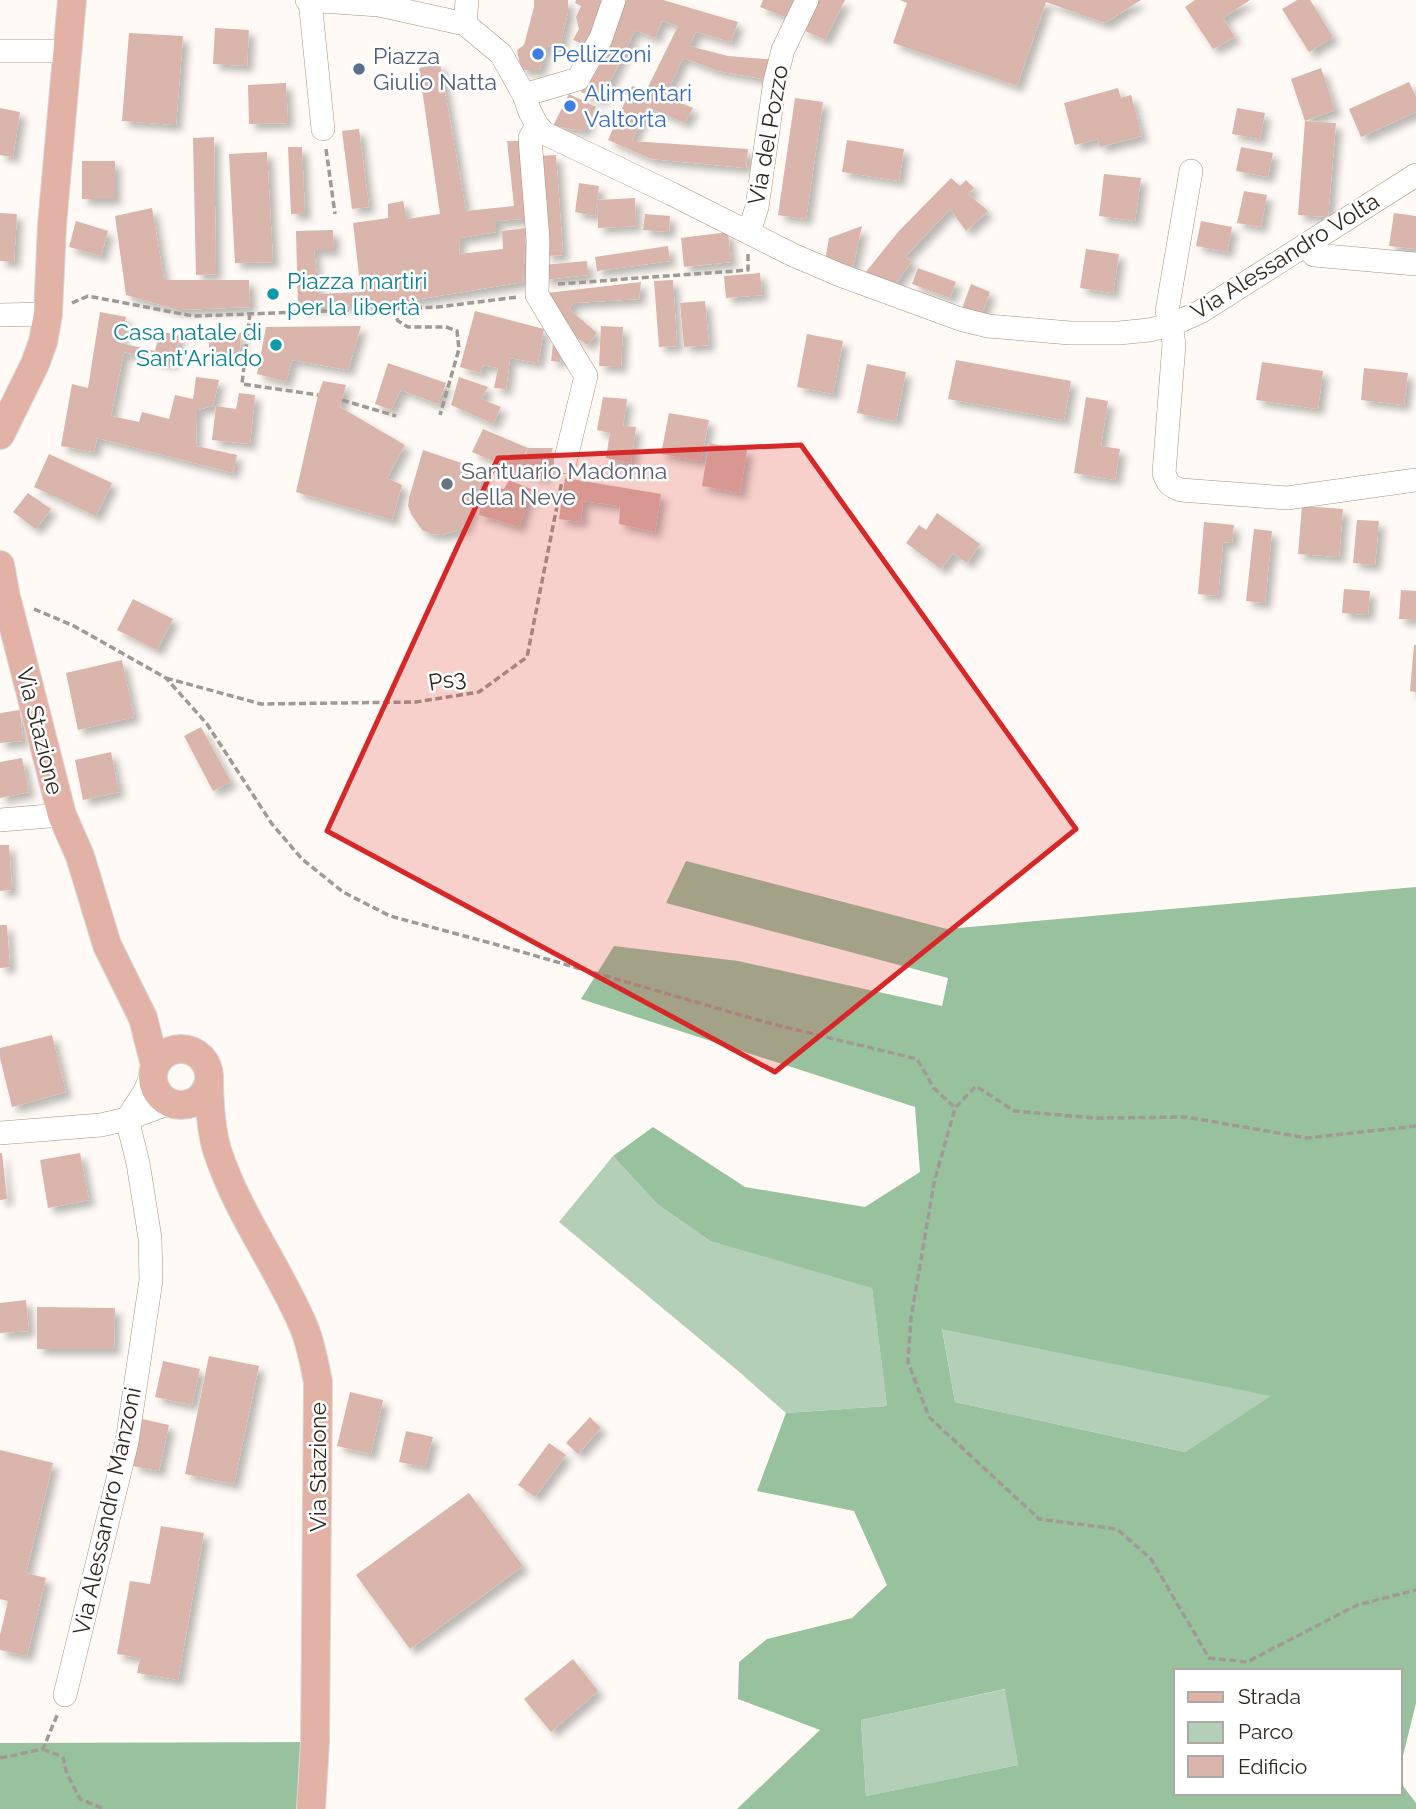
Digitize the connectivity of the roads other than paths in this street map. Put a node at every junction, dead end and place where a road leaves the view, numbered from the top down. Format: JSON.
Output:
{"nodes":[{"id":1,"x":72,"y":0,"type":"edge"},
{"id":2,"x":309,"y":0,"type":"edge"},
{"id":3,"x":467,"y":0,"type":"edge"},
{"id":4,"x":614,"y":0,"type":"edge"},
{"id":5,"x":807,"y":0,"type":"edge"},
{"id":6,"x":465,"y":24,"type":"junction"},
{"id":7,"x":0,"y":51,"type":"edge"},
{"id":8,"x":67,"y":51,"type":"junction"},
{"id":9,"x":524,"y":95,"type":"junction"},
{"id":10,"x":537,"y":125,"type":"junction"},
{"id":11,"x":323,"y":129,"type":"road end"},
{"id":12,"x":1191,"y":171,"type":"dead end"},
{"id":13,"x":1416,"y":175,"type":"edge"},
{"id":14,"x":749,"y":232,"type":"junction"},
{"id":15,"x":1305,"y":245,"type":"junction"},
{"id":16,"x":1416,"y":264,"type":"edge"},
{"id":17,"x":48,"y":314,"type":"junction"},
{"id":18,"x":0,"y":315,"type":"edge"},
{"id":19,"x":1171,"y":325,"type":"junction"},
{"id":20,"x":0,"y":435,"type":"edge"},
{"id":21,"x":565,"y":462,"type":"road end"},
{"id":22,"x":1416,"y":480,"type":"edge"},
{"id":23,"x":0,"y":565,"type":"edge"},
{"id":24,"x":62,"y":815,"type":"junction"},
{"id":25,"x":0,"y":820,"type":"edge"},
{"id":26,"x":138,"y":1005,"type":"junction"},
{"id":27,"x":189,"y":1049,"type":"junction"},
{"id":28,"x":154,"y":1069,"type":"junction"},
{"id":29,"x":209,"y":1075,"type":"junction"},
{"id":30,"x":174,"y":1104,"type":"junction"},
{"id":31,"x":127,"y":1119,"type":"junction"},
{"id":32,"x":0,"y":1133,"type":"edge"},
{"id":33,"x":216,"y":1147,"type":"junction"},
{"id":34,"x":65,"y":1695,"type":"road end"},
{"id":35,"x":311,"y":1809,"type":"edge"}],
"edges":[{"from":1,"to":8,"type":"main road"},
{"from":2,"to":6,"type":"street"},
{"from":2,"to":11,"type":"street"},
{"from":3,"to":6,"type":"street"},
{"from":4,"to":9,"type":"street"},
{"from":5,"to":14,"type":"street","name":"Via del Pozzo"},
{"from":6,"to":9,"type":"street"},
{"from":7,"to":8,"type":"street"},
{"from":8,"to":17,"type":"main road"},
{"from":9,"to":10,"type":"street"},
{"from":10,"to":14,"type":"street","name":"Via Alessandro Volta"},
{"from":10,"to":21,"type":"street"},
{"from":12,"to":19,"type":"street"},
{"from":13,"to":15,"type":"street","name":"Via Alessandro Volta"},
{"from":14,"to":19,"type":"street","name":"Via Alessandro Volta"},
{"from":15,"to":16,"type":"street"},
{"from":15,"to":19,"type":"street","name":"Via Alessandro Volta"},
{"from":17,"to":18,"type":"street"},
{"from":17,"to":20,"type":"main road"},
{"from":19,"to":22,"type":"street"},
{"from":23,"to":24,"type":"main road","name":"Via Stazione"},
{"from":24,"to":25,"type":"street","name":"Via Stazione"},
{"from":24,"to":26,"type":"main road","name":"Via Stazione"},
{"from":26,"to":27,"type":"main road","name":"Via Stazione"},
{"from":26,"to":28,"type":"main road","name":"Via Stazione"},
{"from":27,"to":28,"type":"main road"},
{"from":27,"to":29,"type":"main road","name":"Via Stazione"},
{"from":28,"to":30,"type":"main road","name":"Via Stazione"},
{"from":28,"to":31,"type":"street"},
{"from":29,"to":30,"type":"main road"},
{"from":29,"to":33,"type":"main road","name":"Via Stazione"},
{"from":30,"to":31,"type":"street"},
{"from":30,"to":33,"type":"main road","name":"Via Stazione"},
{"from":31,"to":32,"type":"street"},
{"from":31,"to":34,"type":"street","name":"Via Alessandro Manzoni"},
{"from":33,"to":35,"type":"main road","name":"Via Stazione"}]}
